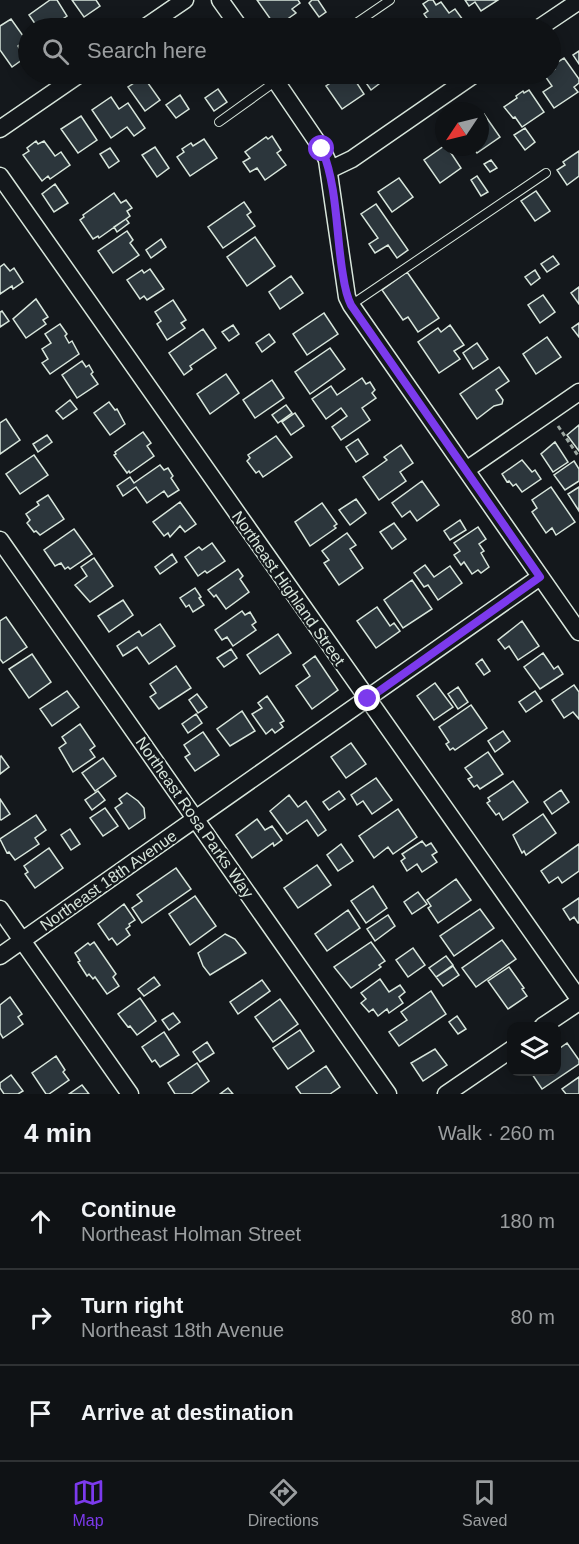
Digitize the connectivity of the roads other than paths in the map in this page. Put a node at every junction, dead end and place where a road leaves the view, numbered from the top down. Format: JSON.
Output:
{"nodes":[{"id":1,"x":185,"y":0,"type":"edge"},
{"id":2,"x":220,"y":0,"type":"edge"},
{"id":3,"x":390,"y":0,"type":"edge"},
{"id":4,"x":579,"y":1,"type":"edge"},
{"id":5,"x":159,"y":18,"type":"edge"},
{"id":6,"x":233,"y":18,"type":"edge"},
{"id":7,"x":364,"y":18,"type":"edge"},
{"id":8,"x":554,"y":18,"type":"edge"},
{"id":9,"x":65,"y":84,"type":"edge"},
{"id":10,"x":268,"y":84,"type":"edge"},
{"id":11,"x":283,"y":84,"type":"edge"},
{"id":12,"x":461,"y":84,"type":"edge"},
{"id":13,"x":219,"y":122,"type":"dead end"},
{"id":14,"x":0,"y":129,"type":"edge"},
{"id":15,"x":329,"y":170,"type":"junction"},
{"id":16,"x":546,"y":172,"type":"dead end"},
{"id":17,"x":0,"y":176,"type":"edge"},
{"id":18,"x":351,"y":305,"type":"junction"},
{"id":19,"x":579,"y":392,"type":"edge"},
{"id":20,"x":465,"y":470,"type":"junction"},
{"id":21,"x":0,"y":540,"type":"edge"},
{"id":22,"x":540,"y":577,"type":"junction"},
{"id":23,"x":579,"y":632,"type":"edge"},
{"id":24,"x":368,"y":699,"type":"junction"},
{"id":25,"x":197,"y":819,"type":"junction"},
{"id":26,"x":0,"y":909,"type":"edge"},
{"id":27,"x":22,"y":940,"type":"junction"},
{"id":28,"x":0,"y":956,"type":"edge"},
{"id":29,"x":579,"y":1000,"type":"edge"},
{"id":30,"x":549,"y":1022,"type":"edge"},
{"id":31,"x":507,"y":1052,"type":"edge"},
{"id":32,"x":130,"y":1094,"type":"edge"},
{"id":33,"x":388,"y":1094,"type":"edge"},
{"id":34,"x":446,"y":1094,"type":"edge"}],
"edges":[{"from":1,"to":5,"type":"street"},
{"from":2,"to":6,"type":"street"},
{"from":3,"to":7,"type":"lane"},
{"from":4,"to":8,"type":"street"},
{"from":9,"to":14,"type":"street"},
{"from":10,"to":13,"type":"lane"},
{"from":11,"to":15,"type":"street"},
{"from":12,"to":15,"type":"street"},
{"from":15,"to":18,"type":"street"},
{"from":16,"to":18,"type":"lane"},
{"from":17,"to":24,"type":"street","name":"Northeast Highland Street"},
{"from":18,"to":20,"type":"street"},
{"from":19,"to":20,"type":"street"},
{"from":20,"to":22,"type":"street"},
{"from":21,"to":25,"type":"street","name":"Northeast Rosa Parks Way"},
{"from":22,"to":23,"type":"street"},
{"from":22,"to":24,"type":"street","name":"Northeast 18th Avenue"},
{"from":24,"to":25,"type":"street","name":"Northeast 18th Avenue"},
{"from":24,"to":29,"type":"street","name":"Northeast Highland Street"},
{"from":25,"to":27,"type":"street","name":"Northeast 18th Avenue"},
{"from":25,"to":33,"type":"street","name":"Northeast Rosa Parks Way"},
{"from":26,"to":27,"type":"street"},
{"from":27,"to":28,"type":"street","name":"Northeast 18th Avenue"},
{"from":27,"to":32,"type":"street"},
{"from":29,"to":30,"type":"street"},
{"from":31,"to":34,"type":"street"}]}
